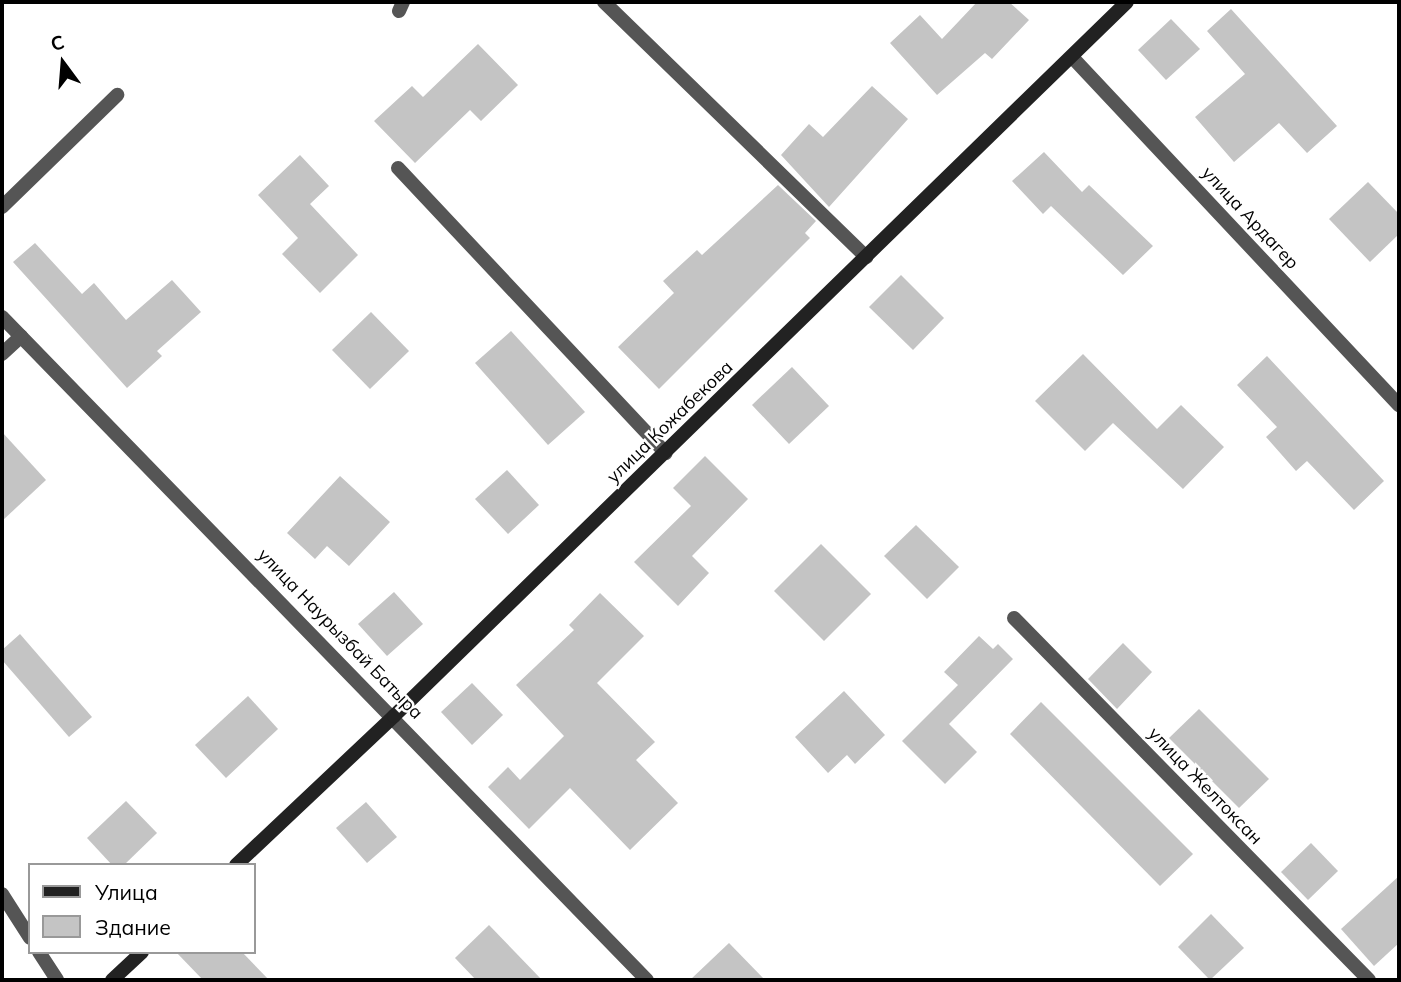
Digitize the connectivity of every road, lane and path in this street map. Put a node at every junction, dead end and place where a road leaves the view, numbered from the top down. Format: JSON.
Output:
{"nodes":[{"id":1,"x":604,"y":2,"type":"edge"},
{"id":2,"x":1127,"y":2,"type":"edge"},
{"id":3,"x":1072,"y":57,"type":"junction"},
{"id":4,"x":117,"y":95,"type":"dead end"},
{"id":5,"x":398,"y":168,"type":"dead end"},
{"id":6,"x":2,"y":207,"type":"edge"},
{"id":7,"x":866,"y":257,"type":"junction"},
{"id":8,"x":2,"y":317,"type":"edge"},
{"id":9,"x":21,"y":336,"type":"junction"},
{"id":10,"x":2,"y":354,"type":"edge"},
{"id":11,"x":1399,"y":405,"type":"edge"},
{"id":12,"x":666,"y":453,"type":"junction"},
{"id":13,"x":1014,"y":618,"type":"dead end"},
{"id":14,"x":394,"y":716,"type":"junction"},
{"id":15,"x":238,"y":863,"type":"edge"},
{"id":16,"x":2,"y":894,"type":"edge"},
{"id":17,"x":28,"y":935,"type":"edge"},
{"id":18,"x":40,"y":954,"type":"edge"},
{"id":19,"x":140,"y":954,"type":"edge"},
{"id":20,"x":57,"y":980,"type":"edge"},
{"id":21,"x":112,"y":980,"type":"edge"},
{"id":22,"x":647,"y":980,"type":"edge"},
{"id":23,"x":1369,"y":980,"type":"edge"}],
"edges":[{"from":1,"to":7,"type":"street"},
{"from":2,"to":3,"type":"main road","name":"улица Кожабекова"},
{"from":3,"to":7,"type":"main road","name":"улица Кожабекова"},
{"from":3,"to":11,"type":"street","name":"улица Ардагер"},
{"from":4,"to":6,"type":"street"},
{"from":5,"to":12,"type":"street"},
{"from":7,"to":12,"type":"main road","name":"улица Кожабекова"},
{"from":8,"to":9,"type":"street","name":"улица Наурызбай Батыра"},
{"from":9,"to":10,"type":"street"},
{"from":9,"to":14,"type":"street","name":"улица Наурызбай Батыра"},
{"from":12,"to":14,"type":"main road","name":"улица Кожабекова"},
{"from":13,"to":23,"type":"street","name":"улица Желтоксан"},
{"from":14,"to":15,"type":"main road","name":"улица Кожабекова"},
{"from":14,"to":22,"type":"street","name":"улица Наурызбай Батыра"},
{"from":16,"to":17,"type":"street"},
{"from":18,"to":20,"type":"street"},
{"from":19,"to":21,"type":"main road"}]}
